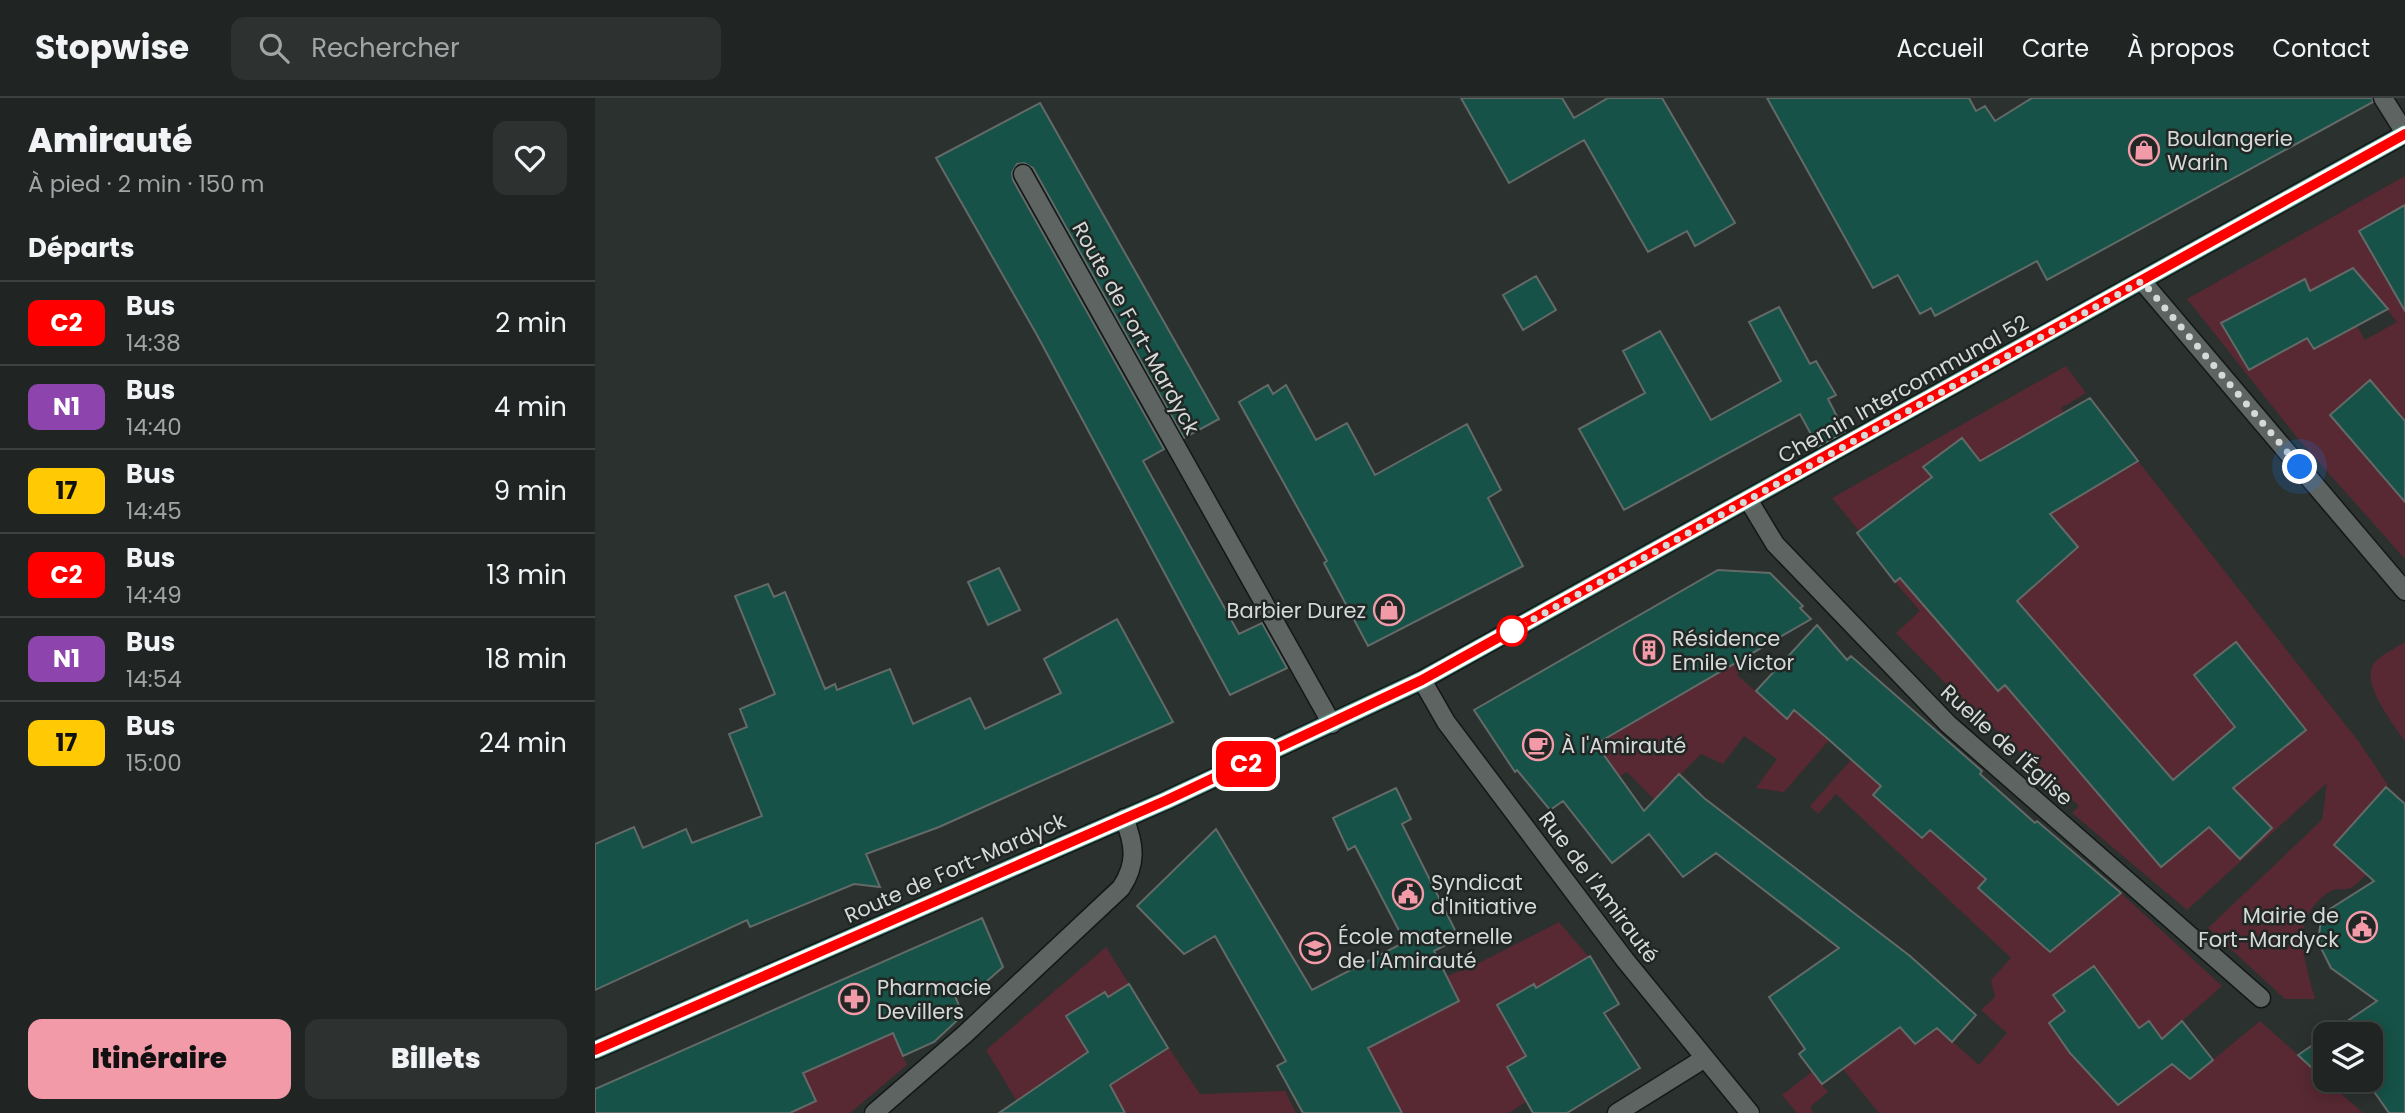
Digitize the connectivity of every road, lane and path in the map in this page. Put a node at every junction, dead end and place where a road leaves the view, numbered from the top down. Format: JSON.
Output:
{"nodes":[{"id":1,"x":2383,"y":98,"type":"edge"},
{"id":2,"x":2405,"y":134,"type":"edge"},
{"id":3,"x":1023,"y":174,"type":"dead end"},
{"id":4,"x":2142,"y":281,"type":"junction"},
{"id":5,"x":1749,"y":501,"type":"junction"},
{"id":6,"x":2405,"y":591,"type":"edge"},
{"id":7,"x":1422,"y":680,"type":"junction"},
{"id":8,"x":1332,"y":724,"type":"junction"},
{"id":9,"x":1125,"y":818,"type":"junction"},
{"id":10,"x":2261,"y":998,"type":"dead end"},
{"id":11,"x":595,"y":1050,"type":"edge"},
{"id":12,"x":1705,"y":1058,"type":"junction"},
{"id":13,"x":874,"y":1113,"type":"edge"},
{"id":14,"x":1617,"y":1113,"type":"edge"},
{"id":15,"x":1750,"y":1113,"type":"edge"}],
"edges":[{"from":1,"to":2,"type":"street"},
{"from":2,"to":4,"type":"main road","name":"Chemin Intercommunal 52"},
{"from":3,"to":8,"type":"street","name":"Route de Fort-Mardyck"},
{"from":4,"to":5,"type":"main road","name":"Chemin Intercommunal 52"},
{"from":4,"to":6,"type":"street"},
{"from":5,"to":7,"type":"main road","name":"Chemin Intercommunal 52"},
{"from":5,"to":10,"type":"street","name":"Ruelle de l'Église"},
{"from":7,"to":8,"type":"main road","name":"Route de Fort-Mardyck"},
{"from":7,"to":12,"type":"street","name":"Rue de l'Amirauté"},
{"from":8,"to":9,"type":"main road","name":"Route de Fort-Mardyck"},
{"from":9,"to":11,"type":"main road","name":"Route de Fort-Mardyck"},
{"from":9,"to":13,"type":"street"},
{"from":12,"to":14,"type":"street"},
{"from":12,"to":15,"type":"street","name":"Rue de l'Amirauté"}]}
